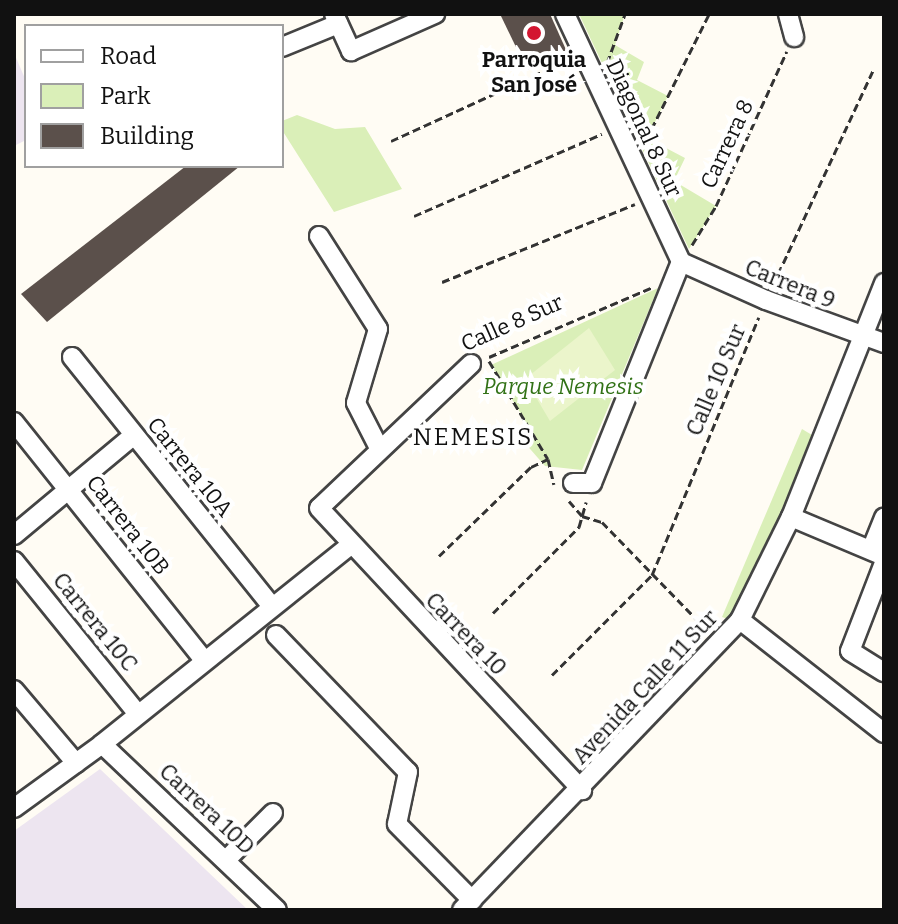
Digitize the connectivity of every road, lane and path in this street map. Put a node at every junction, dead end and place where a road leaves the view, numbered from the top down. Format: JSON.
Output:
{"nodes":[{"id":1,"x":435,"y":14,"type":"edge"},
{"id":2,"x":565,"y":14,"type":"edge"},
{"id":3,"x":625,"y":14,"type":"edge"},
{"id":4,"x":709,"y":14,"type":"edge"},
{"id":5,"x":788,"y":14,"type":"edge"},
{"id":6,"x":336,"y":19,"type":"edge"},
{"id":7,"x":794,"y":37,"type":"joint"},
{"id":8,"x":284,"y":46,"type":"edge"},
{"id":9,"x":582,"y":53,"type":"junction"},
{"id":10,"x":873,"y":71,"type":"dead end"},
{"id":11,"x":596,"y":87,"type":"junction"},
{"id":12,"x":616,"y":128,"type":"junction"},
{"id":13,"x":391,"y":141,"type":"dead end"},
{"id":14,"x":633,"y":165,"type":"junction"},
{"id":15,"x":649,"y":198,"type":"junction"},
{"id":16,"x":414,"y":216,"type":"dead end"},
{"id":17,"x":319,"y":236,"type":"dead end"},
{"id":18,"x":679,"y":270,"type":"junction"},
{"id":19,"x":442,"y":282,"type":"dead end"},
{"id":20,"x":884,"y":283,"type":"edge"},
{"id":21,"x":766,"y":300,"type":"junction"},
{"id":22,"x":862,"y":337,"type":"junction"},
{"id":23,"x":884,"y":343,"type":"edge"},
{"id":24,"x":72,"y":357,"type":"dead end"},
{"id":25,"x":479,"y":361,"type":"junction"},
{"id":26,"x":14,"y":422,"type":"edge"},
{"id":27,"x":133,"y":436,"type":"junction"},
{"id":28,"x":379,"y":448,"type":"junction"},
{"id":29,"x":171,"y":452,"type":"dead end"},
{"id":30,"x":548,"y":459,"type":"junction"},
{"id":31,"x":155,"y":463,"type":"junction"},
{"id":32,"x":582,"y":483,"type":"joint"},
{"id":33,"x":70,"y":490,"type":"junction"},
{"id":34,"x":319,"y":508,"type":"joint"},
{"id":35,"x":582,"y":516,"type":"junction"},
{"id":36,"x":791,"y":517,"type":"junction"},
{"id":37,"x":884,"y":518,"type":"edge"},
{"id":38,"x":14,"y":535,"type":"edge"},
{"id":39,"x":349,"y":546,"type":"junction"},
{"id":40,"x":439,"y":556,"type":"dead end"},
{"id":41,"x":880,"y":556,"type":"edge"},
{"id":42,"x":14,"y":561,"type":"edge"},
{"id":43,"x":652,"y":575,"type":"junction"},
{"id":44,"x":272,"y":607,"type":"junction"},
{"id":45,"x":493,"y":613,"type":"dead end"},
{"id":46,"x":740,"y":620,"type":"junction"},
{"id":47,"x":276,"y":635,"type":"dead end"},
{"id":48,"x":721,"y":644,"type":"junction"},
{"id":49,"x":203,"y":659,"type":"junction"},
{"id":50,"x":884,"y":672,"type":"edge"},
{"id":51,"x":552,"y":675,"type":"dead end"},
{"id":52,"x":14,"y":690,"type":"edge"},
{"id":53,"x":138,"y":714,"type":"junction"},
{"id":54,"x":884,"y":733,"type":"edge"},
{"id":55,"x":102,"y":744,"type":"junction"},
{"id":56,"x":76,"y":763,"type":"junction"},
{"id":57,"x":582,"y":790,"type":"junction"},
{"id":58,"x":14,"y":808,"type":"edge"},
{"id":59,"x":273,"y":813,"type":"dead end"},
{"id":60,"x":227,"y":859,"type":"junction"},
{"id":61,"x":467,"y":905,"type":"edge"},
{"id":62,"x":277,"y":910,"type":"edge"}],
"edges":[{"from":1,"to":6,"type":"street"},
{"from":2,"to":9,"type":"street","name":"Diagonal 8 Sur"},
{"from":3,"to":11,"type":"path"},
{"from":4,"to":14,"type":"path"},
{"from":5,"to":7,"type":"street"},
{"from":6,"to":8,"type":"street"},
{"from":7,"to":18,"type":"path","name":"Carrera 8"},
{"from":9,"to":11,"type":"street","name":"Diagonal 8 Sur"},
{"from":9,"to":13,"type":"path"},
{"from":10,"to":21,"type":"path","name":"Calle 10 Sur"},
{"from":11,"to":12,"type":"street","name":"Diagonal 8 Sur"},
{"from":12,"to":14,"type":"street","name":"Diagonal 8 Sur"},
{"from":12,"to":16,"type":"path"},
{"from":14,"to":15,"type":"street","name":"Diagonal 8 Sur"},
{"from":15,"to":18,"type":"street","name":"Diagonal 8 Sur"},
{"from":15,"to":19,"type":"path"},
{"from":17,"to":28,"type":"street"},
{"from":18,"to":21,"type":"street","name":"Carrera 9"},
{"from":18,"to":25,"type":"path","name":"Calle 8 Sur"},
{"from":18,"to":32,"type":"street"},
{"from":20,"to":22,"type":"street","name":"Avenida Calle 11 Sur"},
{"from":21,"to":22,"type":"street","name":"Carrera 9"},
{"from":21,"to":43,"type":"path","name":"Calle 10 Sur"},
{"from":22,"to":23,"type":"street","name":"Carrera 9"},
{"from":22,"to":36,"type":"street","name":"Avenida Calle 11 Sur"},
{"from":24,"to":27,"type":"street","name":"Carrera 10A"},
{"from":25,"to":28,"type":"street","name":"Calle 8 Sur"},
{"from":25,"to":30,"type":"path"},
{"from":26,"to":33,"type":"street","name":"Carrera 10B"},
{"from":27,"to":31,"type":"street","name":"Carrera 10A"},
{"from":27,"to":33,"type":"street"},
{"from":28,"to":34,"type":"street","name":"Calle 8 Sur"},
{"from":29,"to":31,"type":"street"},
{"from":30,"to":35,"type":"path"},
{"from":30,"to":40,"type":"path"},
{"from":31,"to":44,"type":"street","name":"Carrera 10A"},
{"from":32,"to":35,"type":"path"},
{"from":33,"to":38,"type":"street"},
{"from":33,"to":49,"type":"street","name":"Carrera 10B"},
{"from":34,"to":39,"type":"street","name":"Carrera 10"},
{"from":35,"to":43,"type":"path"},
{"from":35,"to":45,"type":"path"},
{"from":36,"to":41,"type":"street"},
{"from":36,"to":46,"type":"street","name":"Avenida Calle 11 Sur"},
{"from":37,"to":41,"type":"street"},
{"from":39,"to":44,"type":"street"},
{"from":39,"to":57,"type":"street","name":"Carrera 10"},
{"from":41,"to":50,"type":"street"},
{"from":42,"to":53,"type":"street","name":"Carrera 10C"},
{"from":43,"to":48,"type":"path"},
{"from":43,"to":51,"type":"path","name":"Calle 10 Sur"},
{"from":44,"to":49,"type":"street"},
{"from":46,"to":48,"type":"street","name":"Avenida Calle 11 Sur"},
{"from":46,"to":54,"type":"street"},
{"from":47,"to":61,"type":"street"},
{"from":48,"to":57,"type":"street","name":"Avenida Calle 11 Sur"},
{"from":49,"to":53,"type":"street"},
{"from":52,"to":56,"type":"street"},
{"from":53,"to":55,"type":"street"},
{"from":55,"to":56,"type":"street"},
{"from":55,"to":60,"type":"street","name":"Carrera 10D"},
{"from":56,"to":58,"type":"street"},
{"from":57,"to":61,"type":"street","name":"Avenida Calle 11 Sur"},
{"from":59,"to":60,"type":"street"},
{"from":60,"to":62,"type":"street","name":"Carrera 10D"}]}
